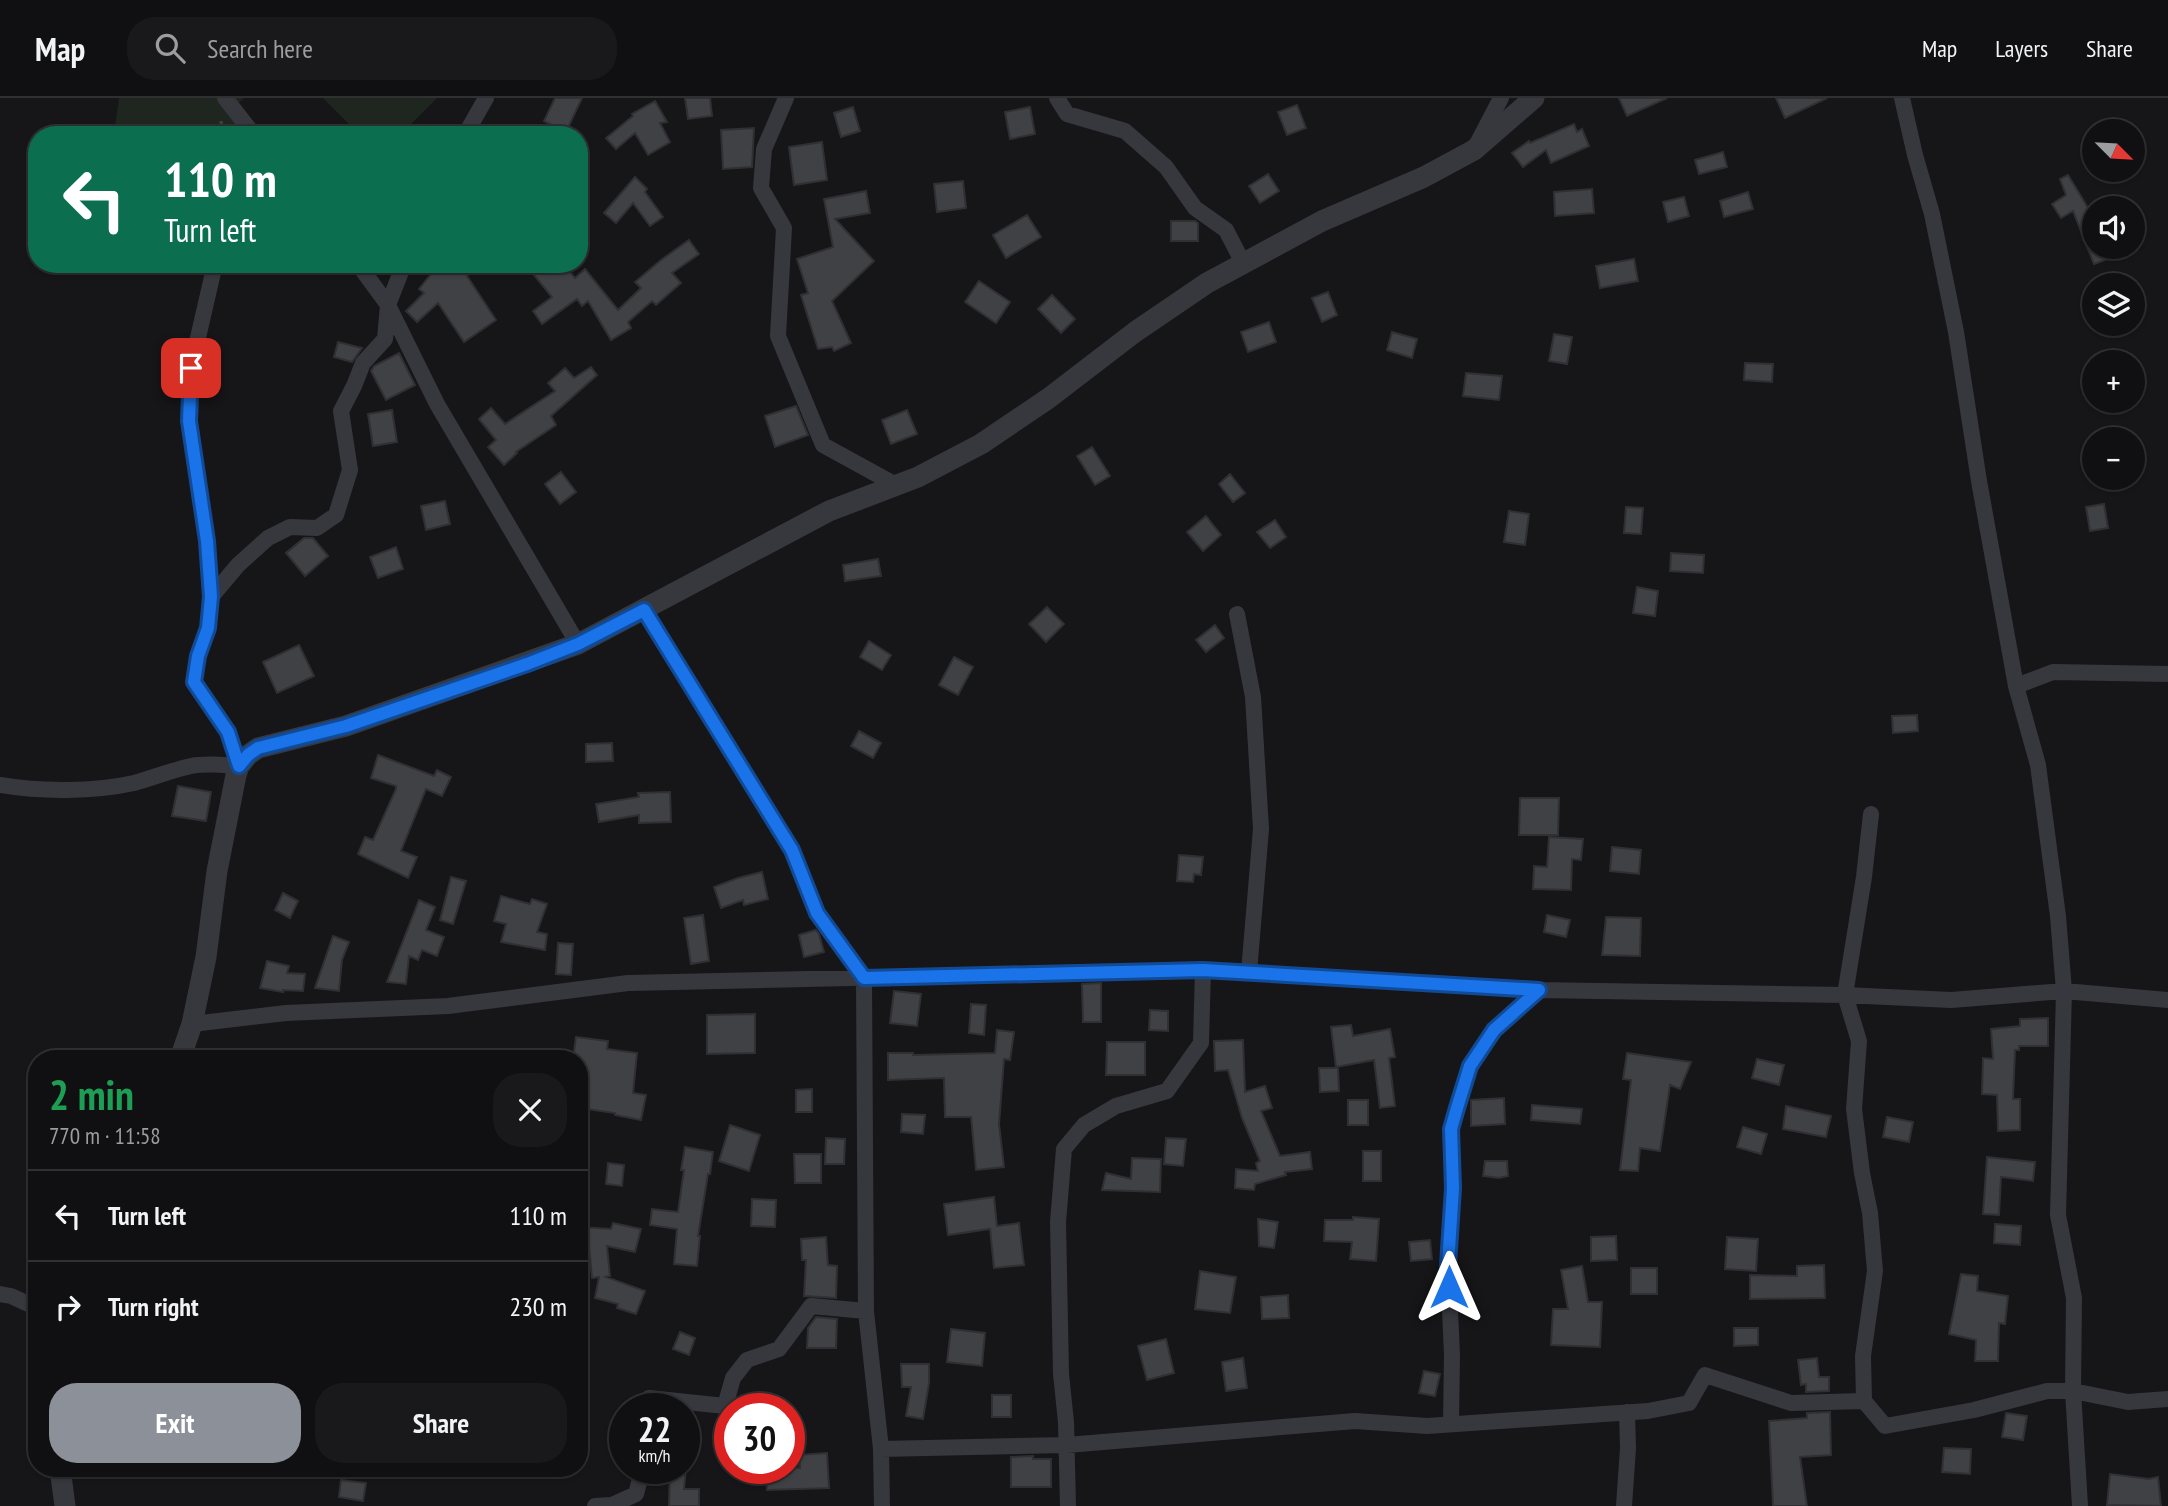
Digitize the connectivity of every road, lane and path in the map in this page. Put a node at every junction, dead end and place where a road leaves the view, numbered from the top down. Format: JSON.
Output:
{"nodes":[{"id":1,"x":225,"y":98,"type":"edge"},
{"id":2,"x":486,"y":98,"type":"edge"},
{"id":3,"x":786,"y":98,"type":"edge"},
{"id":4,"x":1057,"y":98,"type":"edge"},
{"id":5,"x":1502,"y":98,"type":"edge"},
{"id":6,"x":1534,"y":98,"type":"edge"},
{"id":7,"x":1902,"y":98,"type":"edge"},
{"id":8,"x":247,"y":126,"type":"edge"},
{"id":9,"x":470,"y":126,"type":"edge"},
{"id":10,"x":1474,"y":150,"type":"junction"},
{"id":11,"x":1243,"y":263,"type":"junction"},
{"id":12,"x":213,"y":273,"type":"edge"},
{"id":13,"x":365,"y":273,"type":"edge"},
{"id":14,"x":400,"y":273,"type":"edge"},
{"id":15,"x":388,"y":305,"type":"junction"},
{"id":16,"x":896,"y":485,"type":"junction"},
{"id":17,"x":211,"y":597,"type":"junction"},
{"id":18,"x":644,"y":610,"type":"junction"},
{"id":19,"x":1237,"y":614,"type":"dead end"},
{"id":20,"x":578,"y":644,"type":"junction"},
{"id":21,"x":2168,"y":674,"type":"edge"},
{"id":22,"x":2017,"y":686,"type":"junction"},
{"id":23,"x":239,"y":766,"type":"junction"},
{"id":24,"x":0,"y":785,"type":"edge"},
{"id":25,"x":1871,"y":814,"type":"dead end"},
{"id":26,"x":1203,"y":970,"type":"junction"},
{"id":27,"x":1249,"y":972,"type":"junction"},
{"id":28,"x":864,"y":978,"type":"junction"},
{"id":29,"x":1539,"y":990,"type":"junction"},
{"id":30,"x":2064,"y":991,"type":"junction"},
{"id":31,"x":1845,"y":995,"type":"junction"},
{"id":32,"x":2168,"y":1000,"type":"edge"},
{"id":33,"x":192,"y":1024,"type":"junction"},
{"id":34,"x":183,"y":1050,"type":"edge"},
{"id":35,"x":0,"y":1294,"type":"edge"},
{"id":36,"x":28,"y":1304,"type":"edge"},
{"id":37,"x":866,"y":1311,"type":"junction"},
{"id":38,"x":2073,"y":1391,"type":"junction"},
{"id":39,"x":2168,"y":1399,"type":"edge"},
{"id":40,"x":1864,"y":1401,"type":"junction"},
{"id":41,"x":700,"y":1403,"type":"edge"},
{"id":42,"x":1628,"y":1412,"type":"junction"},
{"id":43,"x":1451,"y":1424,"type":"junction"},
{"id":44,"x":1067,"y":1445,"type":"junction"},
{"id":45,"x":881,"y":1449,"type":"junction"},
{"id":46,"x":61,"y":1477,"type":"edge"},
{"id":47,"x":639,"y":1484,"type":"edge"},
{"id":48,"x":65,"y":1506,"type":"edge"},
{"id":49,"x":595,"y":1506,"type":"edge"},
{"id":50,"x":882,"y":1506,"type":"edge"},
{"id":51,"x":1068,"y":1506,"type":"edge"},
{"id":52,"x":1624,"y":1506,"type":"edge"},
{"id":53,"x":2080,"y":1506,"type":"edge"}],
"edges":[{"from":1,"to":8,"type":"street"},
{"from":2,"to":9,"type":"street"},
{"from":3,"to":16,"type":"street"},
{"from":4,"to":11,"type":"street"},
{"from":5,"to":10,"type":"street"},
{"from":6,"to":10,"type":"street"},
{"from":7,"to":22,"type":"street"},
{"from":10,"to":11,"type":"street"},
{"from":11,"to":16,"type":"street"},
{"from":12,"to":17,"type":"street"},
{"from":13,"to":15,"type":"street"},
{"from":14,"to":15,"type":"street"},
{"from":15,"to":17,"type":"street"},
{"from":15,"to":20,"type":"street"},
{"from":16,"to":18,"type":"street"},
{"from":17,"to":23,"type":"street"},
{"from":18,"to":20,"type":"street"},
{"from":18,"to":28,"type":"street"},
{"from":19,"to":27,"type":"street"},
{"from":20,"to":23,"type":"street"},
{"from":21,"to":22,"type":"street"},
{"from":22,"to":30,"type":"street"},
{"from":23,"to":24,"type":"street"},
{"from":23,"to":33,"type":"street"},
{"from":25,"to":31,"type":"street"},
{"from":26,"to":27,"type":"street"},
{"from":26,"to":28,"type":"street"},
{"from":26,"to":44,"type":"street"},
{"from":27,"to":29,"type":"street"},
{"from":28,"to":33,"type":"street"},
{"from":28,"to":37,"type":"street"},
{"from":29,"to":31,"type":"street"},
{"from":29,"to":43,"type":"street"},
{"from":30,"to":31,"type":"street"},
{"from":30,"to":32,"type":"street"},
{"from":30,"to":38,"type":"street"},
{"from":31,"to":40,"type":"street"},
{"from":33,"to":34,"type":"street"},
{"from":35,"to":36,"type":"street"},
{"from":37,"to":41,"type":"street"},
{"from":37,"to":45,"type":"street"},
{"from":38,"to":39,"type":"street"},
{"from":38,"to":40,"type":"street"},
{"from":38,"to":53,"type":"street"},
{"from":40,"to":42,"type":"street"},
{"from":42,"to":43,"type":"street"},
{"from":42,"to":52,"type":"street"},
{"from":43,"to":44,"type":"street"},
{"from":44,"to":45,"type":"street"},
{"from":44,"to":51,"type":"street"},
{"from":45,"to":50,"type":"street"},
{"from":46,"to":48,"type":"street"},
{"from":47,"to":49,"type":"street"}]}
